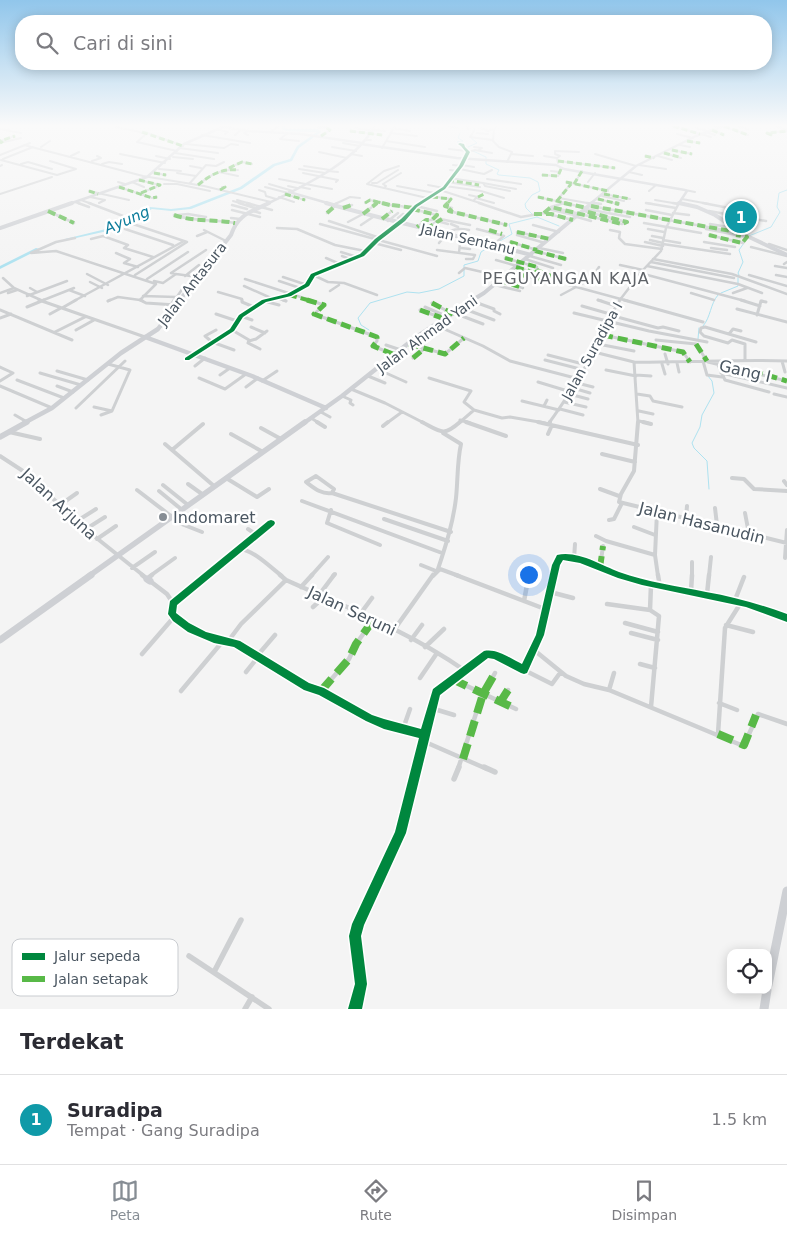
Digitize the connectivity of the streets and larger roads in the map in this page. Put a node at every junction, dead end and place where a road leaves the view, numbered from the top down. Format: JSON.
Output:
{"nodes":[{"id":1,"x":51,"y":173,"type":"edge"},
{"id":2,"x":63,"y":173,"type":"edge"},
{"id":3,"x":133,"y":173,"type":"edge"},
{"id":4,"x":154,"y":173,"type":"joint"},
{"id":5,"x":176,"y":173,"type":"dead end"},
{"id":6,"x":198,"y":173,"type":"edge"},
{"id":7,"x":216,"y":173,"type":"edge"},
{"id":8,"x":224,"y":173,"type":"edge"},
{"id":9,"x":303,"y":173,"type":"dead end"},
{"id":10,"x":325,"y":173,"type":"edge"},
{"id":11,"x":381,"y":173,"type":"edge"},
{"id":12,"x":391,"y":173,"type":"edge"},
{"id":13,"x":400,"y":173,"type":"dead end"},
{"id":14,"x":455,"y":173,"type":"edge"},
{"id":15,"x":559,"y":173,"type":"edge"},
{"id":16,"x":584,"y":173,"type":"edge"},
{"id":17,"x":595,"y":173,"type":"joint"},
{"id":18,"x":628,"y":173,"type":"edge"},
{"id":19,"x":636,"y":173,"type":"edge"},
{"id":20,"x":642,"y":174,"type":"dead end"},
{"id":21,"x":166,"y":175,"type":"dead end"},
{"id":22,"x":542,"y":175,"type":"dead end"},
{"id":23,"x":196,"y":176,"type":"junction"},
{"id":24,"x":238,"y":176,"type":"dead end"},
{"id":25,"x":52,"y":177,"type":"dead end"},
{"id":26,"x":147,"y":177,"type":"junction"},
{"id":27,"x":319,"y":177,"type":"junction"},
{"id":28,"x":623,"y":178,"type":"junction"},
{"id":29,"x":279,"y":179,"type":"dead end"},
{"id":30,"x":449,"y":179,"type":"junction"},
{"id":31,"x":487,"y":179,"type":"junction"},
{"id":32,"x":139,"y":180,"type":"junction"},
{"id":33,"x":475,"y":180,"type":"dead end"},
{"id":34,"x":156,"y":181,"type":"dead end"},
{"id":35,"x":511,"y":181,"type":"dead end"},
{"id":36,"x":118,"y":182,"type":"dead end"},
{"id":37,"x":132,"y":182,"type":"junction"},
{"id":38,"x":182,"y":182,"type":"junction"},
{"id":39,"x":336,"y":182,"type":"dead end"},
{"id":40,"x":566,"y":182,"type":"dead end"},
{"id":41,"x":588,"y":182,"type":"dead end"},
{"id":42,"x":152,"y":183,"type":"junction"},
{"id":43,"x":190,"y":183,"type":"junction"},
{"id":44,"x":369,"y":183,"type":"junction"},
{"id":45,"x":483,"y":183,"type":"junction"},
{"id":46,"x":126,"y":184,"type":"junction"},
{"id":47,"x":177,"y":184,"type":"junction"},
{"id":48,"x":268,"y":184,"type":"dead end"},
{"id":49,"x":305,"y":184,"type":"junction"},
{"id":50,"x":521,"y":184,"type":"dead end"},
{"id":51,"x":572,"y":184,"type":"junction"},
{"id":52,"x":160,"y":185,"type":"junction"},
{"id":53,"x":198,"y":185,"type":"junction"},
{"id":54,"x":428,"y":185,"type":"dead end"},
{"id":55,"x":656,"y":185,"type":"junction"},
{"id":56,"x":288,"y":186,"type":"dead end"},
{"id":57,"x":397,"y":186,"type":"dead end"},
{"id":58,"x":480,"y":186,"type":"dead end"},
{"id":59,"x":119,"y":187,"type":"junction"},
{"id":60,"x":144,"y":187,"type":"dead end"},
{"id":61,"x":265,"y":187,"type":"dead end"},
{"id":62,"x":444,"y":187,"type":"junction"},
{"id":63,"x":299,"y":188,"type":"junction"},
{"id":64,"x":384,"y":188,"type":"junction"},
{"id":65,"x":516,"y":188,"type":"dead end"},
{"id":66,"x":310,"y":189,"type":"dead end"},
{"id":67,"x":332,"y":189,"type":"dead end"},
{"id":68,"x":259,"y":190,"type":"dead end"},
{"id":69,"x":440,"y":190,"type":"junction"},
{"id":70,"x":685,"y":190,"type":"junction"},
{"id":71,"x":88,"y":191,"type":"dead end"},
{"id":72,"x":210,"y":191,"type":"dead end"},
{"id":73,"x":510,"y":191,"type":"dead end"},
{"id":74,"x":608,"y":191,"type":"junction"},
{"id":75,"x":649,"y":191,"type":"dead end"},
{"id":76,"x":289,"y":192,"type":"junction"},
{"id":77,"x":695,"y":192,"type":"dead end"},
{"id":78,"x":435,"y":193,"type":"junction"},
{"id":79,"x":0,"y":194,"type":"edge"},
{"id":80,"x":98,"y":194,"type":"junction"},
{"id":81,"x":141,"y":194,"type":"junction"},
{"id":82,"x":484,"y":194,"type":"junction"},
{"id":83,"x":469,"y":195,"type":"dead end"},
{"id":84,"x":538,"y":196,"type":"dead end"},
{"id":85,"x":602,"y":196,"type":"junction"},
{"id":86,"x":90,"y":197,"type":"junction"},
{"id":87,"x":157,"y":197,"type":"dead end"},
{"id":88,"x":428,"y":197,"type":"junction"},
{"id":89,"x":278,"y":198,"type":"junction"},
{"id":90,"x":360,"y":198,"type":"dead end"},
{"id":91,"x":476,"y":198,"type":"junction"},
{"id":92,"x":504,"y":198,"type":"dead end"},
{"id":93,"x":560,"y":198,"type":"junction"},
{"id":94,"x":630,"y":199,"type":"dead end"},
{"id":95,"x":81,"y":200,"type":"junction"},
{"id":96,"x":129,"y":200,"type":"dead end"},
{"id":97,"x":237,"y":200,"type":"dead end"},
{"id":98,"x":305,"y":200,"type":"dead end"},
{"id":99,"x":655,"y":200,"type":"dead end"},
{"id":100,"x":233,"y":201,"type":"dead end"},
{"id":101,"x":450,"y":201,"type":"junction"},
{"id":102,"x":556,"y":201,"type":"junction"},
{"id":103,"x":624,"y":201,"type":"dead end"},
{"id":104,"x":75,"y":202,"type":"junction"},
{"id":105,"x":271,"y":202,"type":"junction"},
{"id":106,"x":294,"y":202,"type":"dead end"},
{"id":107,"x":378,"y":202,"type":"junction"},
{"id":108,"x":680,"y":202,"type":"junction"},
{"id":109,"x":98,"y":203,"type":"dead end"},
{"id":110,"x":494,"y":203,"type":"dead end"},
{"id":111,"x":564,"y":203,"type":"junction"},
{"id":112,"x":601,"y":204,"type":"dead end"},
{"id":113,"x":619,"y":204,"type":"dead end"},
{"id":114,"x":646,"y":204,"type":"dead end"},
{"id":115,"x":232,"y":205,"type":"dead end"},
{"id":116,"x":352,"y":205,"type":"dead end"},
{"id":117,"x":334,"y":206,"type":"junction"},
{"id":118,"x":374,"y":206,"type":"junction"},
{"id":119,"x":455,"y":206,"type":"dead end"},
{"id":120,"x":89,"y":207,"type":"dead end"},
{"id":121,"x":343,"y":208,"type":"junction"},
{"id":122,"x":414,"y":208,"type":"junction"},
{"id":123,"x":452,"y":208,"type":"junction"},
{"id":124,"x":549,"y":208,"type":"junction"},
{"id":125,"x":729,"y":208,"type":"dead end"},
{"id":126,"x":232,"y":210,"type":"dead end"},
{"id":127,"x":258,"y":210,"type":"junction"},
{"id":128,"x":272,"y":210,"type":"dead end"},
{"id":129,"x":521,"y":210,"type":"dead end"},
{"id":130,"x":646,"y":210,"type":"dead end"},
{"id":131,"x":705,"y":210,"type":"junction"},
{"id":132,"x":48,"y":211,"type":"junction"},
{"id":133,"x":392,"y":211,"type":"dead end"},
{"id":134,"x":438,"y":211,"type":"dead end"},
{"id":135,"x":584,"y":211,"type":"junction"},
{"id":136,"x":674,"y":212,"type":"junction"},
{"id":137,"x":327,"y":213,"type":"dead end"},
{"id":138,"x":398,"y":213,"type":"dead end"},
{"id":139,"x":248,"y":214,"type":"junction"},
{"id":140,"x":363,"y":214,"type":"junction"},
{"id":141,"x":515,"y":214,"type":"junction"},
{"id":142,"x":544,"y":214,"type":"junction"},
{"id":143,"x":408,"y":215,"type":"junction"},
{"id":144,"x":689,"y":215,"type":"dead end"},
{"id":145,"x":123,"y":216,"type":"dead end"},
{"id":146,"x":260,"y":217,"type":"dead end"},
{"id":147,"x":373,"y":217,"type":"junction"},
{"id":148,"x":630,"y":217,"type":"dead end"},
{"id":149,"x":231,"y":218,"type":"dead end"},
{"id":150,"x":239,"y":218,"type":"junction"},
{"id":151,"x":398,"y":218,"type":"dead end"},
{"id":152,"x":421,"y":218,"type":"dead end"},
{"id":153,"x":217,"y":219,"type":"junction"},
{"id":154,"x":382,"y":220,"type":"junction"},
{"id":155,"x":426,"y":220,"type":"junction"},
{"id":156,"x":669,"y":220,"type":"junction"},
{"id":157,"x":329,"y":221,"type":"dead end"},
{"id":158,"x":388,"y":221,"type":"junction"},
{"id":159,"x":437,"y":221,"type":"junction"},
{"id":160,"x":591,"y":221,"type":"dead end"},
{"id":161,"x":766,"y":221,"type":"dead end"},
{"id":162,"x":348,"y":222,"type":"dead end"},
{"id":163,"x":74,"y":223,"type":"dead end"},
{"id":164,"x":235,"y":223,"type":"junction"},
{"id":165,"x":496,"y":223,"type":"junction"},
{"id":166,"x":644,"y":223,"type":"dead end"},
{"id":167,"x":133,"y":224,"type":"dead end"},
{"id":168,"x":320,"y":224,"type":"dead end"},
{"id":169,"x":398,"y":224,"type":"junction"},
{"id":170,"x":710,"y":224,"type":"dead end"},
{"id":171,"x":360,"y":225,"type":"dead end"},
{"id":172,"x":470,"y":225,"type":"dead end"},
{"id":173,"x":507,"y":225,"type":"dead end"},
{"id":174,"x":533,"y":225,"type":"dead end"},
{"id":175,"x":666,"y":227,"type":"junction"},
{"id":176,"x":0,"y":228,"type":"edge"},
{"id":177,"x":277,"y":228,"type":"dead end"},
{"id":178,"x":417,"y":228,"type":"junction"},
{"id":179,"x":456,"y":228,"type":"junction"},
{"id":180,"x":706,"y":228,"type":"junction"},
{"id":181,"x":737,"y":228,"type":"junction"},
{"id":182,"x":125,"y":229,"type":"dead end"},
{"id":183,"x":425,"y":229,"type":"junction"},
{"id":184,"x":477,"y":229,"type":"dead end"},
{"id":185,"x":526,"y":229,"type":"dead end"},
{"id":186,"x":648,"y":229,"type":"dead end"},
{"id":187,"x":469,"y":230,"type":"dead end"},
{"id":188,"x":610,"y":230,"type":"dead end"},
{"id":189,"x":559,"y":232,"type":"junction"},
{"id":190,"x":664,"y":232,"type":"junction"},
{"id":191,"x":522,"y":233,"type":"junction"},
{"id":192,"x":701,"y":233,"type":"dead end"},
{"id":193,"x":742,"y":233,"type":"junction"},
{"id":194,"x":420,"y":234,"type":"dead end"},
{"id":195,"x":446,"y":234,"type":"junction"},
{"id":196,"x":502,"y":234,"type":"dead end"},
{"id":197,"x":197,"y":236,"type":"dead end"},
{"id":198,"x":652,"y":236,"type":"dead end"},
{"id":199,"x":709,"y":236,"type":"dead end"},
{"id":200,"x":747,"y":236,"type":"junction"},
{"id":201,"x":464,"y":237,"type":"junction"},
{"id":202,"x":75,"y":238,"type":"dead end"},
{"id":203,"x":91,"y":239,"type":"dead end"},
{"id":204,"x":378,"y":239,"type":"junction"},
{"id":205,"x":550,"y":239,"type":"junction"},
{"id":206,"x":650,"y":240,"type":"dead end"},
{"id":207,"x":184,"y":241,"type":"junction"},
{"id":208,"x":226,"y":241,"type":"junction"},
{"id":209,"x":510,"y":242,"type":"dead end"},
{"id":210,"x":645,"y":242,"type":"dead end"},
{"id":211,"x":374,"y":243,"type":"junction"},
{"id":212,"x":439,"y":243,"type":"dead end"},
{"id":213,"x":545,"y":243,"type":"junction"},
{"id":214,"x":663,"y":243,"type":"junction"},
{"id":215,"x":680,"y":243,"type":"dead end"},
{"id":216,"x":773,"y":243,"type":"dead end"},
{"id":217,"x":494,"y":244,"type":"junction"},
{"id":218,"x":768,"y":245,"type":"junction"},
{"id":219,"x":173,"y":246,"type":"junction"},
{"id":220,"x":735,"y":246,"type":"dead end"},
{"id":221,"x":751,"y":247,"type":"dead end"},
{"id":222,"x":461,"y":248,"type":"junction"},
{"id":223,"x":711,"y":248,"type":"junction"},
{"id":224,"x":470,"y":249,"type":"dead end"},
{"id":225,"x":206,"y":250,"type":"dead end"},
{"id":226,"x":401,"y":250,"type":"dead end"},
{"id":227,"x":437,"y":250,"type":"dead end"},
{"id":228,"x":537,"y":250,"type":"junction"},
{"id":229,"x":727,"y":250,"type":"dead end"},
{"id":230,"x":787,"y":250,"type":"edge"},
{"id":231,"x":365,"y":251,"type":"junction"},
{"id":232,"x":188,"y":252,"type":"dead end"},
{"id":233,"x":341,"y":252,"type":"dead end"},
{"id":234,"x":711,"y":252,"type":"junction"},
{"id":235,"x":116,"y":253,"type":"dead end"},
{"id":236,"x":459,"y":253,"type":"junction"},
{"id":237,"x":563,"y":253,"type":"dead end"},
{"id":238,"x":730,"y":254,"type":"dead end"},
{"id":239,"x":530,"y":255,"type":"junction"},
{"id":240,"x":787,"y":255,"type":"edge"},
{"id":241,"x":342,"y":256,"type":"dead end"},
{"id":242,"x":437,"y":256,"type":"dead end"},
{"id":243,"x":153,"y":257,"type":"junction"},
{"id":244,"x":357,"y":257,"type":"junction"},
{"id":245,"x":326,"y":258,"type":"dead end"},
{"id":246,"x":505,"y":258,"type":"dead end"},
{"id":247,"x":466,"y":259,"type":"dead end"},
{"id":248,"x":566,"y":259,"type":"dead end"},
{"id":249,"x":352,"y":260,"type":"junction"},
{"id":250,"x":496,"y":260,"type":"dead end"},
{"id":251,"x":652,"y":260,"type":"junction"},
{"id":252,"x":523,"y":261,"type":"junction"},
{"id":253,"x":340,"y":264,"type":"junction"},
{"id":254,"x":199,"y":265,"type":"dead end"},
{"id":255,"x":561,"y":265,"type":"dead end"},
{"id":256,"x":620,"y":265,"type":"dead end"},
{"id":257,"x":647,"y":266,"type":"junction"},
{"id":258,"x":775,"y":266,"type":"dead end"},
{"id":259,"x":138,"y":267,"type":"junction"},
{"id":260,"x":516,"y":267,"type":"junction"},
{"id":261,"x":598,"y":267,"type":"dead end"},
{"id":262,"x":553,"y":268,"type":"dead end"},
{"id":263,"x":787,"y":268,"type":"edge"},
{"id":264,"x":643,"y":270,"type":"junction"},
{"id":265,"x":510,"y":272,"type":"junction"},
{"id":266,"x":127,"y":273,"type":"junction"},
{"id":267,"x":459,"y":273,"type":"dead end"},
{"id":268,"x":640,"y":273,"type":"junction"},
{"id":269,"x":87,"y":274,"type":"dead end"},
{"id":270,"x":176,"y":274,"type":"junction"},
{"id":271,"x":776,"y":274,"type":"dead end"},
{"id":272,"x":135,"y":275,"type":"junction"},
{"id":273,"x":313,"y":275,"type":"junction"},
{"id":274,"x":749,"y":275,"type":"dead end"},
{"id":275,"x":185,"y":276,"type":"junction"},
{"id":276,"x":198,"y":277,"type":"junction"},
{"id":277,"x":283,"y":277,"type":"dead end"},
{"id":278,"x":504,"y":277,"type":"junction"},
{"id":279,"x":787,"y":277,"type":"edge"},
{"id":280,"x":3,"y":278,"type":"dead end"},
{"id":281,"x":734,"y":278,"type":"dead end"},
{"id":282,"x":147,"y":279,"type":"junction"},
{"id":283,"x":244,"y":279,"type":"dead end"},
{"id":284,"x":53,"y":280,"type":"dead end"},
{"id":285,"x":66,"y":281,"type":"dead end"},
{"id":286,"x":279,"y":281,"type":"dead end"},
{"id":287,"x":500,"y":281,"type":"junction"},
{"id":288,"x":545,"y":281,"type":"dead end"},
{"id":289,"x":572,"y":281,"type":"dead end"},
{"id":290,"x":90,"y":282,"type":"dead end"},
{"id":291,"x":58,"y":284,"type":"junction"},
{"id":292,"x":108,"y":284,"type":"junction"},
{"id":293,"x":307,"y":285,"type":"junction"},
{"id":294,"x":339,"y":285,"type":"junction"},
{"id":295,"x":495,"y":285,"type":"junction"},
{"id":296,"x":244,"y":286,"type":"dead end"},
{"id":297,"x":787,"y":286,"type":"edge"},
{"id":298,"x":695,"y":287,"type":"junction"},
{"id":299,"x":30,"y":288,"type":"dead end"},
{"id":300,"x":74,"y":288,"type":"dead end"},
{"id":301,"x":102,"y":288,"type":"junction"},
{"id":302,"x":183,"y":288,"type":"dead end"},
{"id":303,"x":300,"y":288,"type":"junction"},
{"id":304,"x":523,"y":288,"type":"dead end"},
{"id":305,"x":576,"y":288,"type":"junction"},
{"id":306,"x":748,"y":288,"type":"junction"},
{"id":307,"x":16,"y":289,"type":"junction"},
{"id":308,"x":68,"y":289,"type":"junction"},
{"id":309,"x":330,"y":291,"type":"dead end"},
{"id":310,"x":37,"y":292,"type":"junction"},
{"id":311,"x":218,"y":292,"type":"dead end"},
{"id":312,"x":520,"y":292,"type":"dead end"},
{"id":313,"x":0,"y":293,"type":"edge"},
{"id":314,"x":8,"y":293,"type":"dead end"},
{"id":315,"x":733,"y":293,"type":"dead end"},
{"id":316,"x":762,"y":293,"type":"dead end"},
{"id":317,"x":787,"y":294,"type":"edge"},
{"id":318,"x":289,"y":295,"type":"junction"},
{"id":319,"x":377,"y":295,"type":"dead end"},
{"id":320,"x":27,"y":296,"type":"junction"},
{"id":321,"x":85,"y":296,"type":"junction"},
{"id":322,"x":143,"y":296,"type":"junction"},
{"id":323,"x":561,"y":296,"type":"dead end"},
{"id":324,"x":176,"y":297,"type":"junction"},
{"id":325,"x":271,"y":298,"type":"junction"},
{"id":326,"x":277,"y":298,"type":"junction"},
{"id":327,"x":140,"y":300,"type":"junction"},
{"id":328,"x":264,"y":300,"type":"junction"},
{"id":329,"x":598,"y":300,"type":"dead end"},
{"id":330,"x":620,"y":300,"type":"junction"},
{"id":331,"x":714,"y":300,"type":"dead end"},
{"id":332,"x":40,"y":301,"type":"junction"},
{"id":333,"x":108,"y":301,"type":"dead end"},
{"id":334,"x":286,"y":301,"type":"dead end"},
{"id":335,"x":472,"y":301,"type":"junction"},
{"id":336,"x":78,"y":302,"type":"dead end"},
{"id":337,"x":766,"y":302,"type":"dead end"},
{"id":338,"x":432,"y":303,"type":"dead end"},
{"id":339,"x":171,"y":305,"type":"junction"},
{"id":340,"x":176,"y":306,"type":"junction"},
{"id":341,"x":279,"y":306,"type":"dead end"},
{"id":342,"x":582,"y":306,"type":"dead end"},
{"id":343,"x":616,"y":306,"type":"junction"},
{"id":344,"x":760,"y":306,"type":"junction"},
{"id":345,"x":27,"y":307,"type":"dead end"},
{"id":346,"x":254,"y":307,"type":"junction"},
{"id":347,"x":425,"y":307,"type":"dead end"},
{"id":348,"x":462,"y":308,"type":"junction"},
{"id":349,"x":62,"y":309,"type":"junction"},
{"id":350,"x":737,"y":309,"type":"dead end"},
{"id":351,"x":0,"y":310,"type":"edge"},
{"id":352,"x":420,"y":310,"type":"dead end"},
{"id":353,"x":574,"y":312,"type":"dead end"},
{"id":354,"x":11,"y":314,"type":"junction"},
{"id":355,"x":50,"y":314,"type":"dead end"},
{"id":356,"x":216,"y":314,"type":"dead end"},
{"id":357,"x":500,"y":314,"type":"dead end"},
{"id":358,"x":610,"y":314,"type":"junction"},
{"id":359,"x":450,"y":315,"type":"junction"},
{"id":360,"x":757,"y":315,"type":"junction"},
{"id":361,"x":241,"y":316,"type":"junction"},
{"id":362,"x":85,"y":317,"type":"junction"},
{"id":363,"x":0,"y":318,"type":"edge"},
{"id":364,"x":94,"y":320,"type":"junction"},
{"id":365,"x":252,"y":320,"type":"dead end"},
{"id":366,"x":494,"y":320,"type":"dead end"},
{"id":367,"x":608,"y":320,"type":"junction"},
{"id":368,"x":238,"y":321,"type":"junction"},
{"id":369,"x":703,"y":322,"type":"dead end"},
{"id":370,"x":787,"y":322,"type":"edge"},
{"id":371,"x":483,"y":324,"type":"dead end"},
{"id":372,"x":435,"y":325,"type":"junction"},
{"id":373,"x":251,"y":327,"type":"dead end"},
{"id":374,"x":76,"y":330,"type":"dead end"},
{"id":375,"x":216,"y":330,"type":"dead end"},
{"id":376,"x":232,"y":330,"type":"junction"},
{"id":377,"x":679,"y":331,"type":"dead end"},
{"id":378,"x":741,"y":331,"type":"dead end"},
{"id":379,"x":55,"y":332,"type":"junction"},
{"id":380,"x":729,"y":334,"type":"junction"},
{"id":381,"x":603,"y":335,"type":"junction"},
{"id":382,"x":734,"y":335,"type":"junction"},
{"id":383,"x":145,"y":338,"type":"junction"},
{"id":384,"x":464,"y":338,"type":"junction"},
{"id":385,"x":72,"y":340,"type":"dead end"},
{"id":386,"x":656,"y":340,"type":"dead end"},
{"id":387,"x":732,"y":340,"type":"junction"},
{"id":388,"x":249,"y":341,"type":"junction"},
{"id":389,"x":212,"y":342,"type":"junction"},
{"id":390,"x":707,"y":342,"type":"dead end"},
{"id":391,"x":756,"y":342,"type":"dead end"},
{"id":392,"x":409,"y":344,"type":"junction"},
{"id":393,"x":598,"y":344,"type":"junction"},
{"id":394,"x":386,"y":345,"type":"dead end"},
{"id":395,"x":260,"y":348,"type":"dead end"},
{"id":396,"x":424,"y":349,"type":"junction"},
{"id":397,"x":234,"y":350,"type":"dead end"},
{"id":398,"x":401,"y":350,"type":"junction"},
{"id":399,"x":634,"y":351,"type":"dead end"},
{"id":400,"x":594,"y":352,"type":"junction"},
{"id":401,"x":666,"y":354,"type":"dead end"},
{"id":402,"x":194,"y":355,"type":"junction"},
{"id":403,"x":395,"y":355,"type":"junction"},
{"id":404,"x":548,"y":355,"type":"dead end"},
{"id":405,"x":205,"y":358,"type":"junction"},
{"id":406,"x":413,"y":358,"type":"dead end"},
{"id":407,"x":745,"y":359,"type":"junction"},
{"id":408,"x":187,"y":360,"type":"dead end"},
{"id":409,"x":545,"y":360,"type":"dead end"},
{"id":410,"x":125,"y":361,"type":"dead end"},
{"id":411,"x":705,"y":361,"type":"junction"},
{"id":412,"x":782,"y":361,"type":"junction"},
{"id":413,"x":787,"y":361,"type":"edge"},
{"id":414,"x":634,"y":362,"type":"junction"},
{"id":415,"x":690,"y":362,"type":"junction"},
{"id":416,"x":677,"y":363,"type":"junction"},
{"id":417,"x":717,"y":363,"type":"junction"},
{"id":418,"x":108,"y":364,"type":"junction"},
{"id":419,"x":662,"y":364,"type":"junction"},
{"id":420,"x":668,"y":364,"type":"junction"},
{"id":421,"x":587,"y":365,"type":"junction"},
{"id":422,"x":118,"y":366,"type":"junction"},
{"id":423,"x":195,"y":366,"type":"dead end"},
{"id":424,"x":0,"y":367,"type":"edge"},
{"id":425,"x":230,"y":368,"type":"junction"},
{"id":426,"x":378,"y":369,"type":"junction"},
{"id":427,"x":584,"y":370,"type":"junction"},
{"id":428,"x":606,"y":370,"type":"dead end"},
{"id":429,"x":57,"y":371,"type":"dead end"},
{"id":430,"x":277,"y":371,"type":"dead end"},
{"id":431,"x":679,"y":372,"type":"dead end"},
{"id":432,"x":785,"y":372,"type":"dead end"},
{"id":433,"x":40,"y":373,"type":"dead end"},
{"id":434,"x":246,"y":374,"type":"junction"},
{"id":435,"x":666,"y":374,"type":"dead end"},
{"id":436,"x":220,"y":375,"type":"dead end"},
{"id":437,"x":722,"y":375,"type":"junction"},
{"id":438,"x":368,"y":376,"type":"junction"},
{"id":439,"x":636,"y":376,"type":"junction"},
{"id":440,"x":651,"y":376,"type":"dead end"},
{"id":441,"x":199,"y":378,"type":"dead end"},
{"id":442,"x":430,"y":378,"type":"dead end"},
{"id":443,"x":260,"y":379,"type":"junction"},
{"id":444,"x":579,"y":379,"type":"junction"},
{"id":445,"x":17,"y":380,"type":"dead end"},
{"id":446,"x":88,"y":380,"type":"junction"},
{"id":447,"x":0,"y":381,"type":"edge"},
{"id":448,"x":787,"y":381,"type":"edge"},
{"id":449,"x":406,"y":382,"type":"dead end"},
{"id":450,"x":538,"y":382,"type":"dead end"},
{"id":451,"x":385,"y":383,"type":"dead end"},
{"id":452,"x":577,"y":383,"type":"junction"},
{"id":453,"x":81,"y":385,"type":"junction"},
{"id":454,"x":0,"y":386,"type":"edge"},
{"id":455,"x":58,"y":386,"type":"dead end"},
{"id":456,"x":246,"y":387,"type":"dead end"},
{"id":457,"x":592,"y":387,"type":"dead end"},
{"id":458,"x":787,"y":388,"type":"edge"},
{"id":459,"x":351,"y":390,"type":"junction"},
{"id":460,"x":571,"y":391,"type":"junction"},
{"id":461,"x":73,"y":392,"type":"junction"},
{"id":462,"x":769,"y":392,"type":"dead end"},
{"id":463,"x":590,"y":393,"type":"dead end"},
{"id":464,"x":637,"y":394,"type":"junction"},
{"id":465,"x":774,"y":394,"type":"dead end"},
{"id":466,"x":342,"y":396,"type":"junction"},
{"id":467,"x":787,"y":397,"type":"edge"},
{"id":468,"x":64,"y":398,"type":"junction"},
{"id":469,"x":588,"y":399,"type":"dead end"},
{"id":470,"x":548,"y":400,"type":"dead end"},
{"id":471,"x":522,"y":401,"type":"dead end"},
{"id":472,"x":564,"y":402,"type":"junction"},
{"id":473,"x":353,"y":406,"type":"dead end"},
{"id":474,"x":544,"y":406,"type":"junction"},
{"id":475,"x":94,"y":407,"type":"dead end"},
{"id":476,"x":586,"y":407,"type":"dead end"},
{"id":477,"x":682,"y":407,"type":"dead end"},
{"id":478,"x":52,"y":408,"type":"junction"},
{"id":479,"x":76,"y":408,"type":"dead end"},
{"id":480,"x":323,"y":410,"type":"junction"},
{"id":481,"x":474,"y":410,"type":"junction"},
{"id":482,"x":559,"y":410,"type":"junction"},
{"id":483,"x":112,"y":411,"type":"junction"},
{"id":484,"x":639,"y":411,"type":"junction"},
{"id":485,"x":402,"y":412,"type":"junction"},
{"id":486,"x":653,"y":414,"type":"dead end"},
{"id":487,"x":15,"y":415,"type":"dead end"},
{"id":488,"x":584,"y":415,"type":"dead end"},
{"id":489,"x":101,"y":416,"type":"dead end"},
{"id":490,"x":330,"y":417,"type":"dead end"},
{"id":491,"x":311,"y":418,"type":"junction"},
{"id":492,"x":460,"y":420,"type":"junction"},
{"id":493,"x":639,"y":421,"type":"junction"},
{"id":494,"x":27,"y":422,"type":"junction"},
{"id":495,"x":203,"y":424,"type":"dead end"},
{"id":496,"x":551,"y":424,"type":"junction"},
{"id":497,"x":650,"y":424,"type":"dead end"},
{"id":498,"x":383,"y":426,"type":"dead end"},
{"id":499,"x":325,"y":427,"type":"dead end"},
{"id":500,"x":261,"y":428,"type":"dead end"},
{"id":501,"x":9,"y":432,"type":"junction"},
{"id":502,"x":443,"y":433,"type":"junction"},
{"id":503,"x":231,"y":434,"type":"dead end"},
{"id":504,"x":548,"y":434,"type":"dead end"},
{"id":505,"x":0,"y":436,"type":"edge"},
{"id":506,"x":506,"y":436,"type":"dead end"},
{"id":507,"x":40,"y":439,"type":"dead end"},
{"id":508,"x":281,"y":439,"type":"junction"},
{"id":509,"x":165,"y":444,"type":"dead end"},
{"id":510,"x":638,"y":445,"type":"junction"},
{"id":511,"x":172,"y":450,"type":"junction"},
{"id":512,"x":263,"y":452,"type":"junction"},
{"id":513,"x":602,"y":454,"type":"dead end"},
{"id":514,"x":0,"y":456,"type":"edge"},
{"id":515,"x":635,"y":462,"type":"junction"},
{"id":516,"x":226,"y":478,"type":"junction"},
{"id":517,"x":732,"y":478,"type":"dead end"},
{"id":518,"x":163,"y":484,"type":"dead end"},
{"id":519,"x":188,"y":484,"type":"dead end"},
{"id":520,"x":214,"y":486,"type":"junction"},
{"id":521,"x":269,"y":489,"type":"dead end"},
{"id":522,"x":600,"y":489,"type":"dead end"},
{"id":523,"x":137,"y":490,"type":"dead end"},
{"id":524,"x":787,"y":491,"type":"edge"},
{"id":525,"x":159,"y":492,"type":"dead end"},
{"id":526,"x":77,"y":493,"type":"dead end"},
{"id":527,"x":332,"y":493,"type":"junction"},
{"id":528,"x":202,"y":494,"type":"junction"},
{"id":529,"x":620,"y":500,"type":"junction"},
{"id":530,"x":302,"y":501,"type":"dead end"},
{"id":531,"x":188,"y":504,"type":"junction"},
{"id":532,"x":60,"y":505,"type":"junction"},
{"id":533,"x":687,"y":506,"type":"dead end"},
{"id":534,"x":715,"y":508,"type":"dead end"},
{"id":535,"x":96,"y":509,"type":"dead end"},
{"id":536,"x":181,"y":509,"type":"junction"},
{"id":537,"x":331,"y":510,"type":"junction"},
{"id":538,"x":657,"y":512,"type":"junction"},
{"id":539,"x":745,"y":514,"type":"dead end"},
{"id":540,"x":171,"y":516,"type":"junction"},
{"id":541,"x":105,"y":517,"type":"dead end"},
{"id":542,"x":686,"y":518,"type":"junction"},
{"id":543,"x":384,"y":519,"type":"dead end"},
{"id":544,"x":609,"y":520,"type":"dead end"},
{"id":545,"x":77,"y":521,"type":"junction"},
{"id":546,"x":179,"y":523,"type":"dead end"},
{"id":547,"x":271,"y":524,"type":"dead end"},
{"id":548,"x":717,"y":525,"type":"junction"},
{"id":549,"x":116,"y":526,"type":"dead end"},
{"id":550,"x":634,"y":527,"type":"dead end"},
{"id":551,"x":86,"y":529,"type":"junction"},
{"id":552,"x":248,"y":529,"type":"dead end"},
{"id":553,"x":787,"y":530,"type":"edge"},
{"id":554,"x":202,"y":532,"type":"dead end"},
{"id":555,"x":451,"y":532,"type":"junction"},
{"id":556,"x":750,"y":534,"type":"junction"},
{"id":557,"x":257,"y":535,"type":"junction"},
{"id":558,"x":655,"y":535,"type":"junction"},
{"id":559,"x":596,"y":536,"type":"dead end"},
{"id":560,"x":97,"y":539,"type":"junction"},
{"id":561,"x":448,"y":541,"type":"junction"},
{"id":562,"x":786,"y":543,"type":"edge"},
{"id":563,"x":575,"y":544,"type":"dead end"},
{"id":564,"x":380,"y":545,"type":"dead end"},
{"id":565,"x":603,"y":546,"type":"dead end"},
{"id":566,"x":242,"y":549,"type":"junction"},
{"id":567,"x":155,"y":552,"type":"dead end"},
{"id":568,"x":442,"y":553,"type":"junction"},
{"id":569,"x":655,"y":555,"type":"junction"},
{"id":570,"x":116,"y":556,"type":"junction"},
{"id":571,"x":328,"y":557,"type":"dead end"},
{"id":572,"x":710,"y":557,"type":"dead end"},
{"id":573,"x":175,"y":558,"type":"dead end"},
{"id":574,"x":785,"y":558,"type":"dead end"},
{"id":575,"x":574,"y":559,"type":"junction"},
{"id":576,"x":692,"y":562,"type":"dead end"},
{"id":577,"x":421,"y":565,"type":"dead end"},
{"id":578,"x":132,"y":568,"type":"junction"},
{"id":579,"x":600,"y":568,"type":"junction"},
{"id":580,"x":437,"y":570,"type":"junction"},
{"id":581,"x":335,"y":574,"type":"dead end"},
{"id":582,"x":744,"y":577,"type":"dead end"},
{"id":583,"x":148,"y":580,"type":"junction"},
{"id":584,"x":286,"y":580,"type":"junction"},
{"id":585,"x":527,"y":585,"type":"dead end"},
{"id":586,"x":651,"y":585,"type":"junction"},
{"id":587,"x":301,"y":587,"type":"junction"},
{"id":588,"x":660,"y":587,"type":"junction"},
{"id":589,"x":550,"y":592,"type":"junction"},
{"id":590,"x":691,"y":592,"type":"junction"},
{"id":591,"x":707,"y":594,"type":"junction"},
{"id":592,"x":322,"y":596,"type":"junction"},
{"id":593,"x":372,"y":598,"type":"dead end"},
{"id":594,"x":573,"y":598,"type":"dead end"},
{"id":595,"x":524,"y":600,"type":"junction"},
{"id":596,"x":735,"y":600,"type":"junction"},
{"id":597,"x":742,"y":602,"type":"junction"},
{"id":598,"x":173,"y":603,"type":"junction"},
{"id":599,"x":607,"y":604,"type":"dead end"},
{"id":600,"x":312,"y":607,"type":"dead end"},
{"id":601,"x":546,"y":609,"type":"junction"},
{"id":602,"x":650,"y":610,"type":"junction"},
{"id":603,"x":361,"y":613,"type":"junction"},
{"id":604,"x":174,"y":617,"type":"junction"},
{"id":605,"x":787,"y":618,"type":"edge"},
{"id":606,"x":374,"y":619,"type":"junction"},
{"id":607,"x":625,"y":623,"type":"dead end"},
{"id":608,"x":726,"y":625,"type":"junction"},
{"id":609,"x":422,"y":626,"type":"dead end"},
{"id":610,"x":444,"y":629,"type":"dead end"},
{"id":611,"x":394,"y":630,"type":"junction"},
{"id":612,"x":658,"y":632,"type":"junction"},
{"id":613,"x":753,"y":632,"type":"dead end"},
{"id":614,"x":631,"y":633,"type":"dead end"},
{"id":615,"x":274,"y":635,"type":"dead end"},
{"id":616,"x":0,"y":640,"type":"edge"},
{"id":617,"x":226,"y":640,"type":"junction"},
{"id":618,"x":412,"y":640,"type":"junction"},
{"id":619,"x":658,"y":640,"type":"junction"},
{"id":620,"x":425,"y":647,"type":"junction"},
{"id":621,"x":534,"y":650,"type":"junction"},
{"id":622,"x":437,"y":653,"type":"junction"},
{"id":623,"x":142,"y":654,"type":"dead end"},
{"id":624,"x":257,"y":656,"type":"junction"},
{"id":625,"x":640,"y":664,"type":"dead end"},
{"id":626,"x":656,"y":668,"type":"junction"},
{"id":627,"x":464,"y":670,"type":"junction"},
{"id":628,"x":524,"y":670,"type":"junction"},
{"id":629,"x":246,"y":672,"type":"dead end"},
{"id":630,"x":496,"y":673,"type":"dead end"},
{"id":631,"x":560,"y":673,"type":"junction"},
{"id":632,"x":614,"y":673,"type":"dead end"},
{"id":633,"x":420,"y":678,"type":"dead end"},
{"id":634,"x":452,"y":679,"type":"junction"},
{"id":635,"x":508,"y":690,"type":"dead end"},
{"id":636,"x":609,"y":690,"type":"junction"},
{"id":637,"x":181,"y":691,"type":"dead end"},
{"id":638,"x":321,"y":691,"type":"junction"},
{"id":639,"x":482,"y":694,"type":"junction"},
{"id":640,"x":501,"y":701,"type":"junction"},
{"id":641,"x":719,"y":703,"type":"junction"},
{"id":642,"x":651,"y":707,"type":"junction"},
{"id":643,"x":431,"y":708,"type":"junction"},
{"id":644,"x":410,"y":709,"type":"dead end"},
{"id":645,"x":516,"y":709,"type":"dead end"},
{"id":646,"x":737,"y":710,"type":"dead end"},
{"id":647,"x":454,"y":716,"type":"dead end"},
{"id":648,"x":787,"y":724,"type":"edge"},
{"id":649,"x":404,"y":729,"type":"junction"},
{"id":650,"x":718,"y":734,"type":"junction"},
{"id":651,"x":423,"y":738,"type":"junction"},
{"id":652,"x":463,"y":759,"type":"junction"},
{"id":653,"x":495,"y":772,"type":"dead end"},
{"id":654,"x":454,"y":779,"type":"dead end"},
{"id":655,"x":787,"y":891,"type":"edge"},
{"id":656,"x":241,"y":920,"type":"dead end"},
{"id":657,"x":189,"y":956,"type":"dead end"},
{"id":658,"x":772,"y":965,"type":"edge"},
{"id":659,"x":214,"y":972,"type":"junction"},
{"id":660,"x":766,"y":994,"type":"edge"},
{"id":661,"x":252,"y":996,"type":"junction"},
{"id":662,"x":245,"y":1009,"type":"edge"},
{"id":663,"x":269,"y":1009,"type":"edge"},
{"id":664,"x":355,"y":1009,"type":"edge"},
{"id":665,"x":764,"y":1009,"type":"edge"}],
"edges":[{"from":1,"to":2,"type":"street"},
{"from":3,"to":26,"type":"street"},
{"from":4,"to":21,"type":"street"},
{"from":4,"to":26,"type":"street"},
{"from":5,"to":23,"type":"street"},
{"from":6,"to":23,"type":"street"},
{"from":7,"to":53,"type":"street"},
{"from":8,"to":24,"type":"street"},
{"from":9,"to":27,"type":"street"},
{"from":10,"to":27,"type":"street","name":"Jalan Antasura"},
{"from":11,"to":44,"type":"street"},
{"from":12,"to":44,"type":"street"},
{"from":13,"to":64,"type":"street"},
{"from":14,"to":30,"type":"street"},
{"from":15,"to":22,"type":"street"},
{"from":16,"to":51,"type":"street"},
{"from":17,"to":28,"type":"street"},
{"from":17,"to":41,"type":"street"},
{"from":18,"to":28,"type":"street","name":"Jalan Ahmad Yani"},
{"from":19,"to":20,"type":"street"},
{"from":23,"to":43,"type":"street"},
{"from":25,"to":79,"type":"street"},
{"from":26,"to":32,"type":"street"},
{"from":26,"to":38,"type":"street"},
{"from":27,"to":39,"type":"street"},
{"from":27,"to":49,"type":"street","name":"Jalan Antasura"},
{"from":28,"to":55,"type":"street"},
{"from":28,"to":74,"type":"street","name":"Jalan Ahmad Yani"},
{"from":29,"to":49,"type":"street"},
{"from":30,"to":33,"type":"street"},
{"from":30,"to":45,"type":"street"},
{"from":30,"to":58,"type":"street"},
{"from":30,"to":62,"type":"street"},
{"from":31,"to":35,"type":"street"},
{"from":31,"to":45,"type":"street"},
{"from":31,"to":50,"type":"street"},
{"from":32,"to":37,"type":"street"},
{"from":32,"to":42,"type":"street"},
{"from":34,"to":42,"type":"street"},
{"from":36,"to":46,"type":"street"},
{"from":37,"to":46,"type":"street"},
{"from":37,"to":60,"type":"street"},
{"from":38,"to":43,"type":"street"},
{"from":38,"to":47,"type":"street"},
{"from":40,"to":51,"type":"street"},
{"from":42,"to":52,"type":"street"},
{"from":43,"to":53,"type":"street"},
{"from":44,"to":64,"type":"street"},
{"from":45,"to":65,"type":"street"},
{"from":45,"to":73,"type":"street"},
{"from":46,"to":59,"type":"street"},
{"from":47,"to":52,"type":"street"},
{"from":47,"to":72,"type":"street"},
{"from":48,"to":76,"type":"street"},
{"from":49,"to":63,"type":"street","name":"Jalan Antasura"},
{"from":49,"to":67,"type":"street"},
{"from":51,"to":74,"type":"street"},
{"from":51,"to":93,"type":"street"},
{"from":52,"to":81,"type":"street"},
{"from":53,"to":105,"type":"street"},
{"from":54,"to":62,"type":"street"},
{"from":55,"to":70,"type":"street"},
{"from":55,"to":75,"type":"street"},
{"from":56,"to":63,"type":"street"},
{"from":57,"to":78,"type":"street"},
{"from":59,"to":80,"type":"street"},
{"from":59,"to":81,"type":"street"},
{"from":61,"to":76,"type":"street"},
{"from":62,"to":69,"type":"street"},
{"from":62,"to":82,"type":"street"},
{"from":63,"to":66,"type":"street"},
{"from":63,"to":76,"type":"street","name":"Jalan Antasura"},
{"from":64,"to":88,"type":"street"},
{"from":68,"to":89,"type":"street"},
{"from":69,"to":78,"type":"street"},
{"from":69,"to":91,"type":"street"},
{"from":70,"to":77,"type":"street"},
{"from":70,"to":108,"type":"street"},
{"from":71,"to":80,"type":"street"},
{"from":74,"to":85,"type":"street","name":"Jalan Ahmad Yani"},
{"from":76,"to":89,"type":"street","name":"Jalan Antasura"},
{"from":76,"to":98,"type":"street"},
{"from":76,"to":117,"type":"street","name":"Jalan Sentanu"},
{"from":78,"to":88,"type":"street"},
{"from":80,"to":86,"type":"street"},
{"from":80,"to":96,"type":"street"},
{"from":81,"to":87,"type":"street"},
{"from":82,"to":91,"type":"street"},
{"from":82,"to":92,"type":"street"},
{"from":83,"to":91,"type":"street"},
{"from":84,"to":102,"type":"street"},
{"from":85,"to":94,"type":"street"},
{"from":85,"to":103,"type":"street"},
{"from":85,"to":113,"type":"street"},
{"from":85,"to":135,"type":"street","name":"Jalan Ahmad Yani"},
{"from":86,"to":95,"type":"street"},
{"from":86,"to":109,"type":"street"},
{"from":88,"to":101,"type":"street"},
{"from":88,"to":101,"type":"street"},
{"from":88,"to":122,"type":"street"},
{"from":89,"to":105,"type":"street","name":"Jalan Antasura"},
{"from":89,"to":106,"type":"street"},
{"from":90,"to":117,"type":"street"},
{"from":91,"to":110,"type":"street"},
{"from":91,"to":141,"type":"street"},
{"from":93,"to":102,"type":"street"},
{"from":93,"to":135,"type":"street"},
{"from":95,"to":104,"type":"street"},
{"from":95,"to":145,"type":"street"},
{"from":97,"to":127,"type":"street"},
{"from":99,"to":108,"type":"street"},
{"from":100,"to":127,"type":"street"},
{"from":101,"to":123,"type":"street"},
{"from":102,"to":111,"type":"street"},
{"from":104,"to":120,"type":"street"},
{"from":104,"to":132,"type":"street"},
{"from":105,"to":127,"type":"street","name":"Jalan Antasura"},
{"from":107,"to":118,"type":"street"},
{"from":107,"to":118,"type":"street"},
{"from":107,"to":122,"type":"street"},
{"from":108,"to":125,"type":"street"},
{"from":108,"to":131,"type":"street"},
{"from":108,"to":136,"type":"street"},
{"from":111,"to":124,"type":"street"},
{"from":111,"to":135,"type":"street"},
{"from":112,"to":135,"type":"street"},
{"from":114,"to":136,"type":"street"},
{"from":115,"to":127,"type":"street"},
{"from":116,"to":121,"type":"street"},
{"from":117,"to":121,"type":"street","name":"Jalan Sentanu"},
{"from":117,"to":137,"type":"street"},
{"from":118,"to":140,"type":"street"},
{"from":119,"to":123,"type":"street"},
{"from":121,"to":140,"type":"street","name":"Jalan Sentanu"},
{"from":122,"to":134,"type":"street"},
{"from":122,"to":143,"type":"street"},
{"from":122,"to":155,"type":"street"},
{"from":123,"to":165,"type":"street"},
{"from":124,"to":135,"type":"street"},
{"from":124,"to":142,"type":"street"},
{"from":126,"to":139,"type":"street"},
{"from":127,"to":128,"type":"street"},
{"from":127,"to":139,"type":"street","name":"Jalan Antasura"},
{"from":129,"to":141,"type":"street"},
{"from":130,"to":136,"type":"street"},
{"from":131,"to":161,"type":"street"},
{"from":131,"to":181,"type":"street"},
{"from":132,"to":163,"type":"street"},
{"from":132,"to":176,"type":"street"},
{"from":133,"to":154,"type":"street"},
{"from":135,"to":135,"type":"street"},
{"from":135,"to":142,"type":"street"},
{"from":135,"to":148,"type":"street"},
{"from":135,"to":156,"type":"street"},
{"from":135,"to":160,"type":"street"},
{"from":135,"to":189,"type":"street","name":"Jalan Ahmad Yani"},
{"from":136,"to":144,"type":"street"},
{"from":136,"to":156,"type":"street"},
{"from":138,"to":158,"type":"street"},
{"from":139,"to":146,"type":"street"},
{"from":139,"to":150,"type":"street","name":"Jalan Antasura"},
{"from":140,"to":147,"type":"street","name":"Jalan Sentanu"},
{"from":140,"to":162,"type":"street"},
{"from":141,"to":142,"type":"street"},
{"from":143,"to":151,"type":"street"},
{"from":143,"to":169,"type":"street"},
{"from":147,"to":154,"type":"street","name":"Jalan Sentanu"},
{"from":147,"to":171,"type":"street"},
{"from":149,"to":150,"type":"street"},
{"from":150,"to":164,"type":"street","name":"Jalan Antasura"},
{"from":152,"to":155,"type":"street"},
{"from":153,"to":153,"type":"street"},
{"from":153,"to":164,"type":"street"},
{"from":154,"to":158,"type":"street","name":"Jalan Sentanu"},
{"from":155,"to":178,"type":"street"},
{"from":156,"to":175,"type":"street"},
{"from":156,"to":180,"type":"street"},
{"from":157,"to":204,"type":"street"},
{"from":158,"to":169,"type":"street","name":"Jalan Sentanu"},
{"from":159,"to":172,"type":"street"},
{"from":159,"to":179,"type":"street"},
{"from":159,"to":183,"type":"street"},
{"from":164,"to":208,"type":"street","name":"Jalan Antasura"},
{"from":165,"to":173,"type":"street"},
{"from":165,"to":196,"type":"street"},
{"from":166,"to":175,"type":"street"},
{"from":167,"to":207,"type":"street"},
{"from":168,"to":204,"type":"street"},
{"from":169,"to":178,"type":"street","name":"Jalan Sentanu"},
{"from":169,"to":204,"type":"street"},
{"from":170,"to":181,"type":"street"},
{"from":174,"to":189,"type":"street"},
{"from":175,"to":190,"type":"street"},
{"from":175,"to":192,"type":"street"},
{"from":177,"to":231,"type":"street"},
{"from":178,"to":183,"type":"street","name":"Jalan Sentanu"},
{"from":179,"to":187,"type":"street"},
{"from":179,"to":195,"type":"street"},
{"from":180,"to":193,"type":"street"},
{"from":180,"to":200,"type":"street"},
{"from":181,"to":193,"type":"street"},
{"from":182,"to":219,"type":"street"},
{"from":183,"to":194,"type":"street"},
{"from":183,"to":195,"type":"street","name":"Jalan Sentanu"},
{"from":184,"to":217,"type":"street"},
{"from":185,"to":191,"type":"street"},
{"from":186,"to":190,"type":"street"},
{"from":188,"to":214,"type":"street"},
{"from":189,"to":205,"type":"street","name":"Jalan Ahmad Yani"},
{"from":190,"to":214,"type":"street"},
{"from":191,"to":205,"type":"street"},
{"from":191,"to":213,"type":"street"},
{"from":193,"to":200,"type":"street"},
{"from":195,"to":201,"type":"street","name":"Jalan Sentanu"},
{"from":195,"to":212,"type":"street"},
{"from":197,"to":208,"type":"street"},
{"from":198,"to":214,"type":"street"},
{"from":199,"to":200,"type":"street"},
{"from":200,"to":218,"type":"street"},
{"from":201,"to":217,"type":"street","name":"Jalan Sentanu"},
{"from":201,"to":222,"type":"street"},
{"from":202,"to":266,"type":"street"},
{"from":203,"to":243,"type":"street"},
{"from":204,"to":211,"type":"street"},
{"from":204,"to":242,"type":"street"},
{"from":205,"to":213,"type":"street","name":"Jalan Ahmad Yani"},
{"from":206,"to":214,"type":"street"},
{"from":207,"to":219,"type":"street"},
{"from":207,"to":272,"type":"street"},
{"from":208,"to":276,"type":"street","name":"Jalan Antasura"},
{"from":209,"to":228,"type":"street"},
{"from":210,"to":214,"type":"street"},
{"from":211,"to":226,"type":"street"},
{"from":211,"to":231,"type":"street"},
{"from":213,"to":228,"type":"street","name":"Jalan Ahmad Yani"},
{"from":214,"to":215,"type":"street"},
{"from":214,"to":234,"type":"street"},
{"from":214,"to":251,"type":"street","name":"Jalan Suradipa I"},
{"from":216,"to":218,"type":"street"},
{"from":217,"to":239,"type":"street","name":"Jalan Sentanu"},
{"from":218,"to":230,"type":"street"},
{"from":218,"to":240,"type":"street"},
{"from":219,"to":243,"type":"street"},
{"from":220,"to":223,"type":"street"},
{"from":221,"to":240,"type":"street"},
{"from":222,"to":224,"type":"street"},
{"from":222,"to":236,"type":"street"},
{"from":223,"to":229,"type":"street"},
{"from":223,"to":234,"type":"street"},
{"from":225,"to":270,"type":"street"},
{"from":227,"to":236,"type":"street"},
{"from":228,"to":237,"type":"street"},
{"from":228,"to":239,"type":"street","name":"Jalan Ahmad Yani"},
{"from":228,"to":248,"type":"street"},
{"from":231,"to":244,"type":"street"},
{"from":232,"to":282,"type":"street"},
{"from":233,"to":244,"type":"street"},
{"from":234,"to":238,"type":"street"},
{"from":235,"to":259,"type":"street"},
{"from":236,"to":247,"type":"street"},
{"from":239,"to":252,"type":"street","name":"Jalan Ahmad Yani"},
{"from":239,"to":255,"type":"street"},
{"from":241,"to":249,"type":"street"},
{"from":243,"to":259,"type":"street"},
{"from":244,"to":249,"type":"street"},
{"from":245,"to":253,"type":"street"},
{"from":246,"to":252,"type":"street"},
{"from":249,"to":253,"type":"street"},
{"from":250,"to":260,"type":"street"},
{"from":251,"to":257,"type":"street","name":"Jalan Suradipa I"},
{"from":251,"to":281,"type":"street"},
{"from":251,"to":317,"type":"street"},
{"from":252,"to":260,"type":"street","name":"Jalan Ahmad Yani"},
{"from":252,"to":260,"type":"street"},
{"from":252,"to":262,"type":"street"},
{"from":253,"to":273,"type":"street"},
{"from":254,"to":275,"type":"street"},
{"from":256,"to":264,"type":"street"},
{"from":257,"to":264,"type":"street","name":"Jalan Suradipa I"},
{"from":257,"to":306,"type":"street"},
{"from":258,"to":263,"type":"street"},
{"from":259,"to":266,"type":"street"},
{"from":260,"to":265,"type":"street","name":"Jalan Ahmad Yani"},
{"from":261,"to":305,"type":"street"},
{"from":264,"to":268,"type":"street","name":"Jalan Suradipa I"},
{"from":265,"to":278,"type":"street","name":"Jalan Ahmad Yani"},
{"from":265,"to":288,"type":"street"},
{"from":266,"to":272,"type":"street"},
{"from":266,"to":292,"type":"street"},
{"from":266,"to":322,"type":"street"},
{"from":267,"to":278,"type":"street"},
{"from":268,"to":298,"type":"street"},
{"from":268,"to":330,"type":"street","name":"Jalan Suradipa I"},
{"from":269,"to":292,"type":"street"},
{"from":270,"to":275,"type":"street"},
{"from":270,"to":282,"type":"street"},
{"from":271,"to":279,"type":"street"},
{"from":272,"to":282,"type":"street"},
{"from":273,"to":293,"type":"street"},
{"from":273,"to":294,"type":"street"},
{"from":274,"to":297,"type":"street"},
{"from":275,"to":276,"type":"street"},
{"from":276,"to":340,"type":"street","name":"Jalan Antasura"},
{"from":277,"to":293,"type":"street"},
{"from":278,"to":287,"type":"street","name":"Jalan Ahmad Yani"},
{"from":280,"to":307,"type":"street"},
{"from":283,"to":318,"type":"street"},
{"from":284,"to":291,"type":"street"},
{"from":285,"to":291,"type":"street"},
{"from":286,"to":303,"type":"street"},
{"from":287,"to":295,"type":"street","name":"Jalan Ahmad Yani"},
{"from":287,"to":304,"type":"street"},
{"from":289,"to":305,"type":"street"},
{"from":290,"to":301,"type":"street"},
{"from":291,"to":310,"type":"street"},
{"from":292,"to":301,"type":"street"},
{"from":293,"to":303,"type":"street"},
{"from":294,"to":309,"type":"street"},
{"from":294,"to":319,"type":"street"},
{"from":295,"to":312,"type":"street"},
{"from":295,"to":335,"type":"street","name":"Jalan Ahmad Yani"},
{"from":296,"to":325,"type":"street"},
{"from":298,"to":331,"type":"street"},
{"from":298,"to":344,"type":"street"},
{"from":299,"to":310,"type":"street"},
{"from":300,"to":308,"type":"street"},
{"from":301,"to":321,"type":"street"},
{"from":302,"to":324,"type":"street"},
{"from":303,"to":318,"type":"street"},
{"from":305,"to":323,"type":"street"},
{"from":305,"to":330,"type":"street"},
{"from":306,"to":315,"type":"street"},
{"from":306,"to":316,"type":"street"},
{"from":307,"to":313,"type":"street"},
{"from":307,"to":314,"type":"street"},
{"from":307,"to":320,"type":"street"},
{"from":308,"to":321,"type":"street"},
{"from":308,"to":332,"type":"street"},
{"from":310,"to":320,"type":"street"},
{"from":311,"to":346,"type":"street"},
{"from":318,"to":326,"type":"street"},
{"from":318,"to":403,"type":"street"},
{"from":320,"to":332,"type":"street"},
{"from":321,"to":349,"type":"street"},
{"from":322,"to":324,"type":"street"},
{"from":322,"to":327,"type":"street"},
{"from":324,"to":339,"type":"street"},
{"from":325,"to":326,"type":"street"},
{"from":325,"to":328,"type":"street"},
{"from":326,"to":334,"type":"street"},
{"from":327,"to":333,"type":"street"},
{"from":327,"to":339,"type":"street"},
{"from":328,"to":341,"type":"street"},
{"from":328,"to":346,"type":"street"},
{"from":329,"to":343,"type":"street"},
{"from":330,"to":343,"type":"street","name":"Jalan Suradipa I"},
{"from":330,"to":369,"type":"street"},
{"from":332,"to":345,"type":"street"},
{"from":332,"to":349,"type":"street"},
{"from":335,"to":348,"type":"street","name":"Jalan Ahmad Yani"},
{"from":335,"to":357,"type":"street"},
{"from":336,"to":349,"type":"street"},
{"from":337,"to":344,"type":"street"},
{"from":338,"to":359,"type":"street"},
{"from":339,"to":340,"type":"street"},
{"from":340,"to":383,"type":"street","name":"Jalan Antasura"},
{"from":342,"to":358,"type":"street"},
{"from":343,"to":358,"type":"street","name":"Jalan Suradipa I"},
{"from":344,"to":360,"type":"street"},
{"from":346,"to":361,"type":"street"},
{"from":347,"to":359,"type":"street"},
{"from":348,"to":359,"type":"street","name":"Jalan Ahmad Yani"},
{"from":348,"to":366,"type":"street"},
{"from":349,"to":355,"type":"street"},
{"from":349,"to":362,"type":"street"},
{"from":350,"to":360,"type":"street"},
{"from":351,"to":354,"type":"street"},
{"from":352,"to":359,"type":"street"},
{"from":353,"to":367,"type":"street"},
{"from":354,"to":363,"type":"street"},
{"from":354,"to":379,"type":"street"},
{"from":356,"to":368,"type":"street"},
{"from":358,"to":367,"type":"street","name":"Jalan Suradipa I"},
{"from":358,"to":377,"type":"street"},
{"from":359,"to":371,"type":"street"},
{"from":359,"to":372,"type":"street","name":"Jalan Ahmad Yani"},
{"from":360,"to":370,"type":"street"},
{"from":361,"to":365,"type":"street"},
{"from":361,"to":368,"type":"street"},
{"from":362,"to":364,"type":"street"},
{"from":362,"to":379,"type":"street"},
{"from":364,"to":374,"type":"street"},
{"from":364,"to":383,"type":"street"},
{"from":367,"to":381,"type":"street","name":"Jalan Suradipa I"},
{"from":367,"to":390,"type":"street"},
{"from":368,"to":376,"type":"street"},
{"from":372,"to":384,"type":"street"},
{"from":372,"to":392,"type":"street","name":"Jalan Ahmad Yani"},
{"from":373,"to":388,"type":"street"},
{"from":375,"to":389,"type":"street"},
{"from":376,"to":388,"type":"street"},
{"from":376,"to":389,"type":"street"},
{"from":378,"to":380,"type":"street"},
{"from":379,"to":385,"type":"street"},
{"from":380,"to":382,"type":"street"},
{"from":380,"to":387,"type":"street"},
{"from":381,"to":393,"type":"street","name":"Jalan Suradipa I"},
{"from":381,"to":415,"type":"street"},
{"from":382,"to":387,"type":"street"},
{"from":382,"to":391,"type":"street"},
{"from":383,"to":402,"type":"street"},
{"from":383,"to":418,"type":"street","name":"Jalan Antasura"},
{"from":384,"to":396,"type":"street"},
{"from":384,"to":444,"type":"street"},
{"from":386,"to":411,"type":"street"},
{"from":387,"to":407,"type":"street"},
{"from":388,"to":395,"type":"street"},
{"from":389,"to":397,"type":"street"},
{"from":389,"to":402,"type":"street"},
{"from":392,"to":396,"type":"street"},
{"from":392,"to":398,"type":"street","name":"Jalan Ahmad Yani"},
{"from":393,"to":399,"type":"street"},
{"from":393,"to":400,"type":"street","name":"Jalan Suradipa I"},
{"from":394,"to":398,"type":"street"},
{"from":396,"to":406,"type":"street"},
{"from":398,"to":403,"type":"street","name":"Jalan Ahmad Yani"},
{"from":400,"to":414,"type":"street"},
{"from":400,"to":421,"type":"street","name":"Jalan Suradipa I"},
{"from":401,"to":420,"type":"street"},
{"from":402,"to":405,"type":"street"},
{"from":402,"to":408,"type":"street"},
{"from":403,"to":426,"type":"street","name":"Jalan Ahmad Yani"},
{"from":404,"to":421,"type":"street"},
{"from":405,"to":423,"type":"street"},
{"from":405,"to":425,"type":"street"},
{"from":407,"to":412,"type":"street"},
{"from":407,"to":417,"type":"street"},
{"from":409,"to":427,"type":"street"},
{"from":410,"to":422,"type":"street"},
{"from":411,"to":415,"type":"street"},
{"from":411,"to":417,"type":"street","name":"Gang I"},
{"from":411,"to":437,"type":"street"},
{"from":412,"to":413,"type":"street"},
{"from":412,"to":432,"type":"street"},
{"from":414,"to":419,"type":"street"},
{"from":414,"to":439,"type":"street"},
{"from":415,"to":416,"type":"street"},
{"from":416,"to":420,"type":"street"},
{"from":416,"to":431,"type":"street"},
{"from":417,"to":437,"type":"street"},
{"from":417,"to":448,"type":"street","name":"Gang I"},
{"from":418,"to":422,"type":"street"},
{"from":418,"to":446,"type":"street","name":"Jalan Antasura"},
{"from":419,"to":420,"type":"street"},
{"from":419,"to":435,"type":"street"},
{"from":421,"to":427,"type":"street","name":"Jalan Suradipa I"},
{"from":422,"to":479,"type":"street"},
{"from":422,"to":483,"type":"street"},
{"from":424,"to":447,"type":"street"},
{"from":425,"to":434,"type":"street"},
{"from":425,"to":436,"type":"street"},
{"from":426,"to":438,"type":"street","name":"Jalan Ahmad Yani"},
{"from":426,"to":449,"type":"street"},
{"from":427,"to":444,"type":"street","name":"Jalan Suradipa I"},
{"from":428,"to":439,"type":"street"},
{"from":429,"to":446,"type":"street"},
{"from":430,"to":443,"type":"street"},
{"from":433,"to":453,"type":"street"},
{"from":434,"to":441,"type":"street"},
{"from":434,"to":443,"type":"street"},
{"from":437,"to":458,"type":"street"},
{"from":437,"to":462,"type":"street"},
{"from":438,"to":451,"type":"street"},
{"from":438,"to":459,"type":"street","name":"Jalan Ahmad Yani"},
{"from":439,"to":440,"type":"street"},
{"from":439,"to":464,"type":"street"},
{"from":442,"to":481,"type":"street"},
{"from":443,"to":456,"type":"street"},
{"from":443,"to":480,"type":"street"},
{"from":444,"to":452,"type":"street","name":"Jalan Suradipa I"},
{"from":445,"to":468,"type":"street"},
{"from":446,"to":453,"type":"street","name":"Jalan Antasura"},
{"from":450,"to":460,"type":"street"},
{"from":452,"to":457,"type":"street"},
{"from":452,"to":460,"type":"street","name":"Jalan Suradipa I"},
{"from":453,"to":461,"type":"street","name":"Jalan Antasura"},
{"from":454,"to":478,"type":"street"},
{"from":455,"to":461,"type":"street"},
{"from":459,"to":466,"type":"street","name":"Jalan Ahmad Yani"},
{"from":459,"to":485,"type":"street"},
{"from":460,"to":463,"type":"street"},
{"from":460,"to":469,"type":"street"},
{"from":460,"to":472,"type":"street","name":"Jalan Suradipa I"},
{"from":461,"to":468,"type":"street","name":"Jalan Antasura"},
{"from":464,"to":477,"type":"street"},
{"from":464,"to":484,"type":"street"},
{"from":465,"to":467,"type":"street"},
{"from":466,"to":473,"type":"street"},
{"from":466,"to":480,"type":"street","name":"Jalan Ahmad Yani"},
{"from":468,"to":478,"type":"street","name":"Jalan Antasura"},
{"from":470,"to":474,"type":"street"},
{"from":471,"to":474,"type":"street"},
{"from":472,"to":476,"type":"street"},
{"from":472,"to":482,"type":"street","name":"Jalan Suradipa I"},
{"from":474,"to":482,"type":"street"},
{"from":475,"to":483,"type":"street"},
{"from":478,"to":494,"type":"street","name":"Jalan Antasura"},
{"from":480,"to":490,"type":"street"},
{"from":480,"to":491,"type":"street","name":"Jalan Ahmad Yani"},
{"from":481,"to":492,"type":"street"},
{"from":481,"to":496,"type":"street"},
{"from":482,"to":488,"type":"street"},
{"from":482,"to":496,"type":"street","name":"Jalan Suradipa I"},
{"from":483,"to":489,"type":"street"},
{"from":484,"to":486,"type":"street"},
{"from":484,"to":493,"type":"street"},
{"from":485,"to":498,"type":"street"},
{"from":485,"to":502,"type":"street"},
{"from":487,"to":494,"type":"street"},
{"from":491,"to":499,"type":"street"},
{"from":491,"to":508,"type":"street","name":"Jalan Ahmad Yani"},
{"from":492,"to":502,"type":"street"},
{"from":492,"to":506,"type":"street"},
{"from":493,"to":497,"type":"street"},
{"from":493,"to":510,"type":"street"},
{"from":494,"to":501,"type":"street","name":"Jalan Antasura"},
{"from":495,"to":511,"type":"street"},
{"from":496,"to":504,"type":"street","name":"Jalan Suradipa I"},
{"from":496,"to":510,"type":"street"},
{"from":500,"to":508,"type":"street"},
{"from":501,"to":505,"type":"street","name":"Jalan Antasura"},
{"from":501,"to":507,"type":"street"},
{"from":502,"to":555,"type":"street"},
{"from":503,"to":512,"type":"street"},
{"from":508,"to":512,"type":"street","name":"Jalan Ahmad Yani"},
{"from":509,"to":511,"type":"street"},
{"from":510,"to":515,"type":"street"},
{"from":511,"to":520,"type":"street"},
{"from":512,"to":516,"type":"street","name":"Jalan Ahmad Yani"},
{"from":513,"to":515,"type":"street"},
{"from":514,"to":532,"type":"street","name":"Jalan Arjuna"},
{"from":515,"to":529,"type":"street"},
{"from":516,"to":520,"type":"street","name":"Jalan Ahmad Yani"},
{"from":516,"to":521,"type":"street"},
{"from":517,"to":524,"type":"street"},
{"from":518,"to":531,"type":"street"},
{"from":519,"to":528,"type":"street"},
{"from":520,"to":528,"type":"street","name":"Jalan Ahmad Yani"},
{"from":522,"to":529,"type":"street","name":"Jalan Hasanudin"},
{"from":523,"to":540,"type":"street"},
{"from":525,"to":536,"type":"street"},
{"from":526,"to":532,"type":"street"},
{"from":527,"to":527,"type":"street"},
{"from":527,"to":555,"type":"street"},
{"from":528,"to":531,"type":"street","name":"Jalan Ahmad Yani"},
{"from":529,"to":538,"type":"street","name":"Jalan Hasanudin"},
{"from":529,"to":544,"type":"street"},
{"from":530,"to":537,"type":"street"},
{"from":531,"to":536,"type":"street","name":"Jalan Ahmad Yani"},
{"from":532,"to":545,"type":"street","name":"Jalan Arjuna"},
{"from":533,"to":542,"type":"street"},
{"from":534,"to":548,"type":"street"},
{"from":535,"to":545,"type":"street"},
{"from":536,"to":540,"type":"street","name":"Jalan Ahmad Yani"},
{"from":537,"to":564,"type":"street"},
{"from":537,"to":568,"type":"street"},
{"from":538,"to":542,"type":"street","name":"Jalan Hasanudin"},
{"from":538,"to":558,"type":"street"},
{"from":539,"to":556,"type":"street"},
{"from":540,"to":570,"type":"street","name":"Jalan Ahmad Yani"},
{"from":541,"to":551,"type":"street"},
{"from":542,"to":548,"type":"street","name":"Jalan Hasanudin"},
{"from":543,"to":561,"type":"street"},
{"from":545,"to":551,"type":"street","name":"Jalan Arjuna"},
{"from":546,"to":554,"type":"street"},
{"from":547,"to":557,"type":"street"},
{"from":548,"to":556,"type":"street","name":"Jalan Hasanudin"},
{"from":549,"to":560,"type":"street"},
{"from":550,"to":558,"type":"street"},
{"from":551,"to":560,"type":"street","name":"Jalan Arjuna"},
{"from":552,"to":557,"type":"street"},
{"from":553,"to":562,"type":"street"},
{"from":555,"to":561,"type":"street"},
{"from":556,"to":562,"type":"street","name":"Jalan Hasanudin"},
{"from":557,"to":566,"type":"street"},
{"from":558,"to":569,"type":"street"},
{"from":559,"to":569,"type":"street"},
{"from":560,"to":570,"type":"street","name":"Jalan Arjuna"},
{"from":561,"to":568,"type":"street"},
{"from":562,"to":574,"type":"street"},
{"from":563,"to":575,"type":"street"},
{"from":565,"to":579,"type":"street"},
{"from":566,"to":584,"type":"street","name":"Jalan Seruni"},
{"from":566,"to":598,"type":"street"},
{"from":567,"to":578,"type":"street"},
{"from":568,"to":580,"type":"street"},
{"from":569,"to":588,"type":"street"},
{"from":570,"to":578,"type":"street","name":"Jalan Arjuna"},
{"from":570,"to":616,"type":"street","name":"Jalan Ahmad Yani"},
{"from":571,"to":587,"type":"street"},
{"from":572,"to":591,"type":"street"},
{"from":573,"to":583,"type":"street"},
{"from":575,"to":579,"type":"street"},
{"from":575,"to":589,"type":"street"},
{"from":576,"to":590,"type":"street"},
{"from":577,"to":580,"type":"street"},
{"from":578,"to":583,"type":"street","name":"Jalan Arjuna"},
{"from":579,"to":586,"type":"street"},
{"from":580,"to":595,"type":"street"},
{"from":580,"to":611,"type":"street"},
{"from":581,"to":592,"type":"street"},
{"from":582,"to":596,"type":"street"},
{"from":583,"to":598,"type":"street","name":"Jalan Arjuna"},
{"from":584,"to":587,"type":"street","name":"Jalan Seruni"},
{"from":584,"to":617,"type":"street"},
{"from":585,"to":595,"type":"street"},
{"from":586,"to":588,"type":"street"},
{"from":586,"to":602,"type":"street"},
{"from":587,"to":592,"type":"street","name":"Jalan Seruni"},
{"from":588,"to":590,"type":"street"},
{"from":589,"to":594,"type":"street"},
{"from":589,"to":601,"type":"street"},
{"from":590,"to":591,"type":"street"},
{"from":591,"to":596,"type":"street"},
{"from":592,"to":600,"type":"street"},
{"from":592,"to":603,"type":"street","name":"Jalan Seruni"},
{"from":593,"to":603,"type":"street"},
{"from":595,"to":601,"type":"street"},
{"from":596,"to":597,"type":"street"},
{"from":597,"to":605,"type":"street"},
{"from":597,"to":608,"type":"street"},
{"from":598,"to":604,"type":"street"},
{"from":599,"to":602,"type":"street"},
{"from":601,"to":621,"type":"street"},
{"from":602,"to":612,"type":"street"},
{"from":603,"to":606,"type":"street","name":"Jalan Seruni"},
{"from":604,"to":617,"type":"street"},
{"from":604,"to":623,"type":"street"},
{"from":606,"to":611,"type":"street","name":"Jalan Seruni"},
{"from":606,"to":638,"type":"street"},
{"from":607,"to":612,"type":"street"},
{"from":608,"to":613,"type":"street"},
{"from":608,"to":641,"type":"street"},
{"from":609,"to":618,"type":"street"},
{"from":610,"to":620,"type":"street"},
{"from":611,"to":618,"type":"street","name":"Jalan Seruni"},
{"from":612,"to":619,"type":"street"},
{"from":614,"to":619,"type":"street"},
{"from":615,"to":624,"type":"street"},
{"from":617,"to":624,"type":"street"},
{"from":617,"to":637,"type":"street"},
{"from":618,"to":620,"type":"street","name":"Jalan Seruni"},
{"from":619,"to":626,"type":"street"},
{"from":620,"to":622,"type":"street","name":"Jalan Seruni"},
{"from":621,"to":628,"type":"street"},
{"from":621,"to":631,"type":"street"},
{"from":622,"to":627,"type":"street","name":"Jalan Seruni"},
{"from":622,"to":633,"type":"street"},
{"from":624,"to":629,"type":"street"},
{"from":624,"to":638,"type":"street"},
{"from":625,"to":626,"type":"street"},
{"from":626,"to":642,"type":"street"},
{"from":627,"to":628,"type":"street"},
{"from":627,"to":634,"type":"street"},
{"from":628,"to":631,"type":"street"},
{"from":630,"to":639,"type":"street"},
{"from":631,"to":636,"type":"street"},
{"from":632,"to":636,"type":"street"},
{"from":634,"to":639,"type":"street"},
{"from":634,"to":643,"type":"street"},
{"from":635,"to":640,"type":"street"},
{"from":636,"to":642,"type":"street"},
{"from":638,"to":649,"type":"street"},
{"from":639,"to":640,"type":"street"},
{"from":639,"to":652,"type":"street"},
{"from":640,"to":645,"type":"street"},
{"from":641,"to":646,"type":"street"},
{"from":641,"to":650,"type":"street"},
{"from":642,"to":650,"type":"street"},
{"from":643,"to":647,"type":"street"},
{"from":643,"to":651,"type":"street"},
{"from":644,"to":649,"type":"street"},
{"from":648,"to":650,"type":"street"},
{"from":649,"to":651,"type":"street"},
{"from":651,"to":652,"type":"street"},
{"from":651,"to":664,"type":"street"},
{"from":652,"to":653,"type":"street"},
{"from":652,"to":654,"type":"street"},
{"from":655,"to":658,"type":"street"},
{"from":656,"to":659,"type":"street"},
{"from":657,"to":659,"type":"street"},
{"from":659,"to":661,"type":"street"},
{"from":660,"to":665,"type":"street"},
{"from":661,"to":662,"type":"street"},
{"from":661,"to":663,"type":"street"}]}
